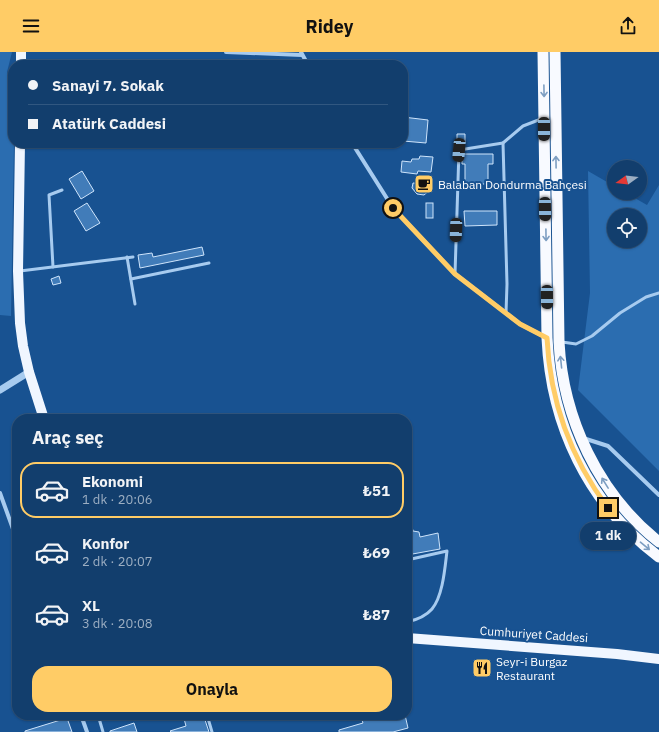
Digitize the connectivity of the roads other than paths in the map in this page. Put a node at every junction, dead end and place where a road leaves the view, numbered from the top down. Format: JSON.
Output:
{"nodes":[{"id":1,"x":226,"y":52,"type":"edge"},
{"id":2,"x":543,"y":52,"type":"edge"},
{"id":3,"x":555,"y":52,"type":"edge"},
{"id":4,"x":302,"y":53,"type":"edge"},
{"id":5,"x":544,"y":118,"type":"junction"},
{"id":6,"x":503,"y":143,"type":"junction"},
{"id":7,"x":20,"y":148,"type":"edge"},
{"id":8,"x":355,"y":148,"type":"edge"},
{"id":9,"x":62,"y":190,"type":"dead end"},
{"id":10,"x":127,"y":257,"type":"junction"},
{"id":11,"x":133,"y":257,"type":"dead end"},
{"id":12,"x":209,"y":263,"type":"dead end"},
{"id":13,"x":53,"y":267,"type":"junction"},
{"id":14,"x":18,"y":271,"type":"junction"},
{"id":15,"x":455,"y":274,"type":"junction"},
{"id":16,"x":131,"y":279,"type":"junction"},
{"id":17,"x":659,"y":294,"type":"edge"},
{"id":18,"x":136,"y":304,"type":"dead end"},
{"id":19,"x":506,"y":313,"type":"junction"},
{"id":20,"x":547,"y":338,"type":"junction"},
{"id":21,"x":559,"y":342,"type":"junction"},
{"id":22,"x":29,"y":372,"type":"junction"},
{"id":23,"x":0,"y":390,"type":"edge"},
{"id":24,"x":42,"y":414,"type":"edge"},
{"id":25,"x":580,"y":437,"type":"junction"},
{"id":26,"x":0,"y":493,"type":"edge"},
{"id":27,"x":659,"y":495,"type":"edge"},
{"id":28,"x":12,"y":526,"type":"edge"},
{"id":29,"x":659,"y":542,"type":"edge"},
{"id":30,"x":659,"y":557,"type":"edge"},
{"id":31,"x":412,"y":559,"type":"edge"},
{"id":32,"x":412,"y":620,"type":"edge"},
{"id":33,"x":412,"y":638,"type":"edge"},
{"id":34,"x":659,"y":659,"type":"edge"},
{"id":35,"x":83,"y":720,"type":"edge"},
{"id":36,"x":99,"y":720,"type":"edge"},
{"id":37,"x":208,"y":720,"type":"edge"},
{"id":38,"x":87,"y":732,"type":"edge"},
{"id":39,"x":103,"y":732,"type":"edge"},
{"id":40,"x":212,"y":732,"type":"edge"}],
"edges":[{"from":1,"to":4,"type":"street"},
{"from":2,"to":5,"type":"highway","one_way":true},
{"from":21,"to":3,"type":"highway","one_way":true},
{"from":5,"to":6,"type":"lane"},
{"from":5,"to":20,"type":"highway","one_way":true},
{"from":6,"to":15,"type":"lane"},
{"from":6,"to":19,"type":"lane"},
{"from":7,"to":14,"type":"main road"},
{"from":8,"to":15,"type":"street"},
{"from":9,"to":13,"type":"lane"},
{"from":10,"to":11,"type":"lane"},
{"from":10,"to":13,"type":"lane"},
{"from":10,"to":16,"type":"lane"},
{"from":12,"to":16,"type":"lane"},
{"from":13,"to":14,"type":"lane"},
{"from":14,"to":22,"type":"main road"},
{"from":15,"to":19,"type":"street"},
{"from":16,"to":18,"type":"lane"},
{"from":17,"to":21,"type":"lane"},
{"from":19,"to":20,"type":"street"},
{"from":20,"to":30,"type":"highway","one_way":true},
{"from":25,"to":21,"type":"highway","one_way":true},
{"from":22,"to":23,"type":"street"},
{"from":22,"to":24,"type":"main road"},
{"from":25,"to":27,"type":"street"},
{"from":29,"to":25,"type":"highway","one_way":true},
{"from":26,"to":28,"type":"street"},
{"from":31,"to":32,"type":"lane"},
{"from":33,"to":34,"type":"main road","name":"Cumhuriyet Caddesi"},
{"from":35,"to":38,"type":"street"},
{"from":36,"to":39,"type":"lane"},
{"from":37,"to":40,"type":"lane"}]}
